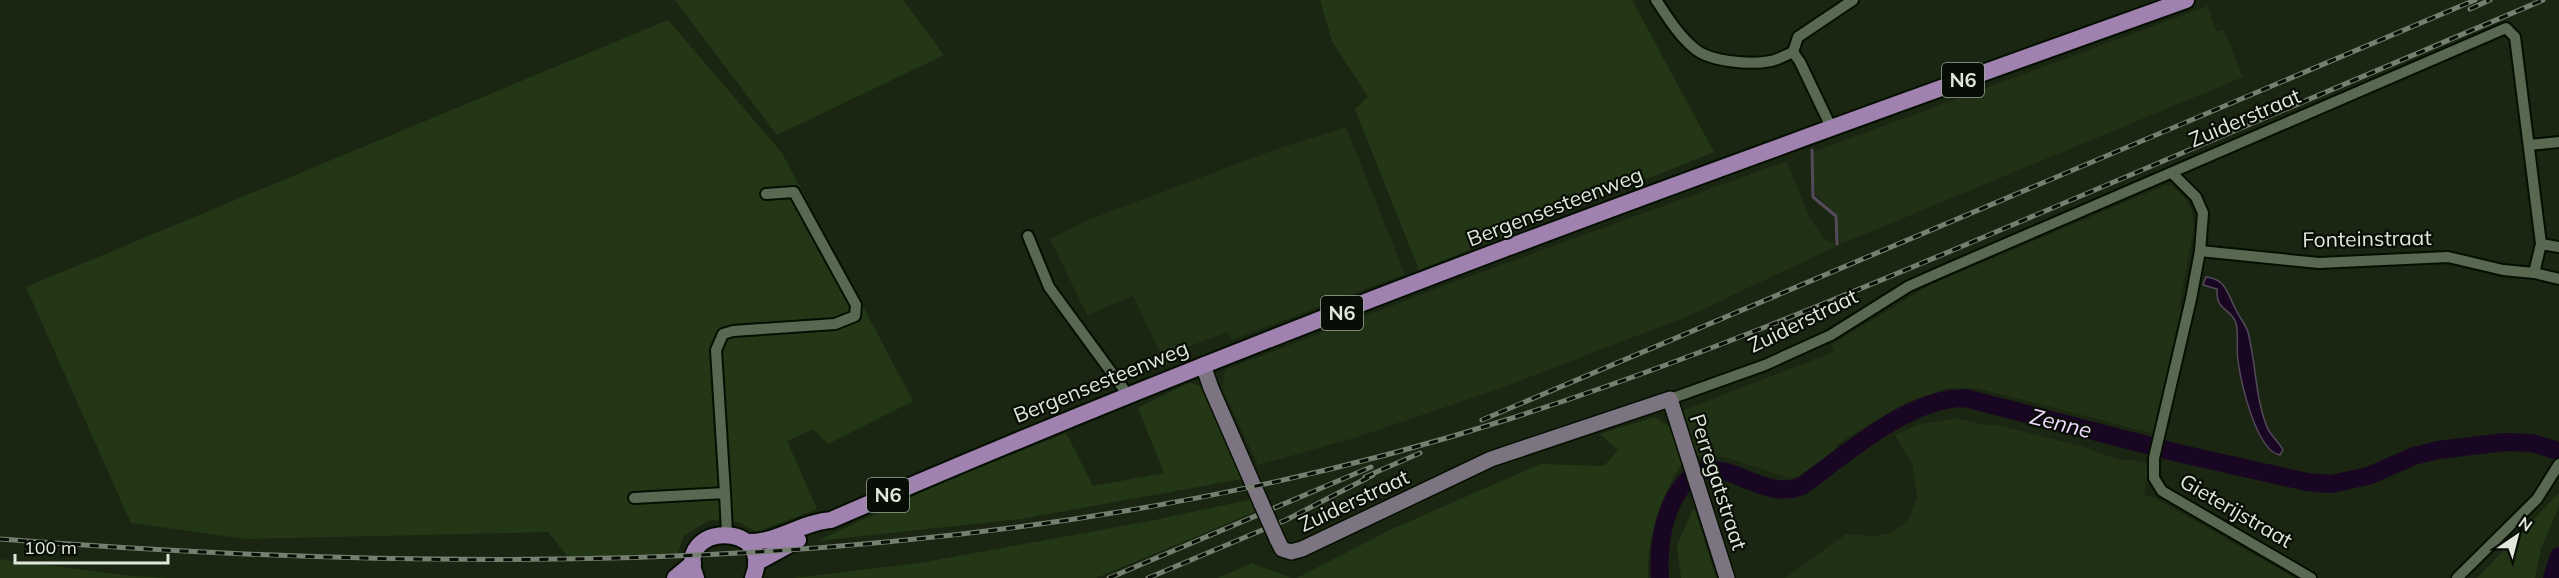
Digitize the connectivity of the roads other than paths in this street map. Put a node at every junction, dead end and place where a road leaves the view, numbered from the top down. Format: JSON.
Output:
{"nodes":[{"id":1,"x":1656,"y":0,"type":"edge"},
{"id":2,"x":1853,"y":0,"type":"edge"},
{"id":3,"x":2186,"y":0,"type":"edge"},
{"id":4,"x":1793,"y":52,"type":"junction"},
{"id":5,"x":1832,"y":127,"type":"junction"},
{"id":6,"x":2559,"y":142,"type":"edge"},
{"id":7,"x":2529,"y":145,"type":"junction"},
{"id":8,"x":2172,"y":172,"type":"junction"},
{"id":9,"x":766,"y":194,"type":"dead end"},
{"id":10,"x":1028,"y":236,"type":"dead end"},
{"id":11,"x":2541,"y":242,"type":"junction"},
{"id":12,"x":2559,"y":247,"type":"edge"},
{"id":13,"x":2200,"y":251,"type":"junction"},
{"id":14,"x":2534,"y":272,"type":"junction"},
{"id":15,"x":2559,"y":279,"type":"edge"},
{"id":16,"x":1203,"y":365,"type":"junction"},
{"id":17,"x":1128,"y":395,"type":"junction"},
{"id":18,"x":1670,"y":399,"type":"junction"},
{"id":19,"x":2557,"y":468,"type":"edge"},
{"id":20,"x":725,"y":493,"type":"junction"},
{"id":21,"x":634,"y":498,"type":"dead end"},
{"id":22,"x":831,"y":520,"type":"junction"},
{"id":23,"x":727,"y":533,"type":"junction"},
{"id":24,"x":747,"y":542,"type":"junction"},
{"id":25,"x":754,"y":570,"type":"edge"},
{"id":26,"x":694,"y":571,"type":"edge"},
{"id":27,"x":675,"y":578,"type":"edge"},
{"id":28,"x":1727,"y":578,"type":"edge"},
{"id":29,"x":2311,"y":578,"type":"edge"},
{"id":30,"x":2457,"y":578,"type":"edge"}],
"edges":[{"from":1,"to":4,"type":"street"},
{"from":2,"to":4,"type":"street"},
{"from":3,"to":5,"type":"main road","name":"Bergensesteenweg","number":"N6"},
{"from":4,"to":5,"type":"street"},
{"from":5,"to":16,"type":"main road","name":"Bergensesteenweg","number":"N6"},
{"from":6,"to":7,"type":"street"},
{"from":7,"to":8,"type":"street","name":"Zuiderstraat"},
{"from":7,"to":11,"type":"street"},
{"from":8,"to":13,"type":"street"},
{"from":8,"to":18,"type":"street","name":"Zuiderstraat"},
{"from":9,"to":20,"type":"street"},
{"from":10,"to":17,"type":"street"},
{"from":11,"to":12,"type":"street"},
{"from":11,"to":14,"type":"street"},
{"from":13,"to":14,"type":"street","name":"Fonteinstraat"},
{"from":13,"to":29,"type":"street","name":"Gieterijstraat"},
{"from":14,"to":15,"type":"street","name":"Fonteinstraat"},
{"from":16,"to":17,"type":"main road","name":"Bergensesteenweg","number":"N6"},
{"from":16,"to":18,"type":"street","name":"Zuiderstraat","bridge":true},
{"from":17,"to":22,"type":"main road","name":"Bergensesteenweg","number":"N6"},
{"from":18,"to":28,"type":"street","name":"Perregatstraat"},
{"from":19,"to":30,"type":"street"},
{"from":20,"to":21,"type":"street"},
{"from":20,"to":23,"type":"street"},
{"from":22,"to":24,"type":"main road","number":"N6"},
{"from":22,"to":25,"type":"main road","number":"N6"},
{"from":23,"to":24,"type":"main road"},
{"from":23,"to":26,"type":"main road"},
{"from":24,"to":25,"type":"main road"},
{"from":26,"to":27,"type":"main road"}]}
